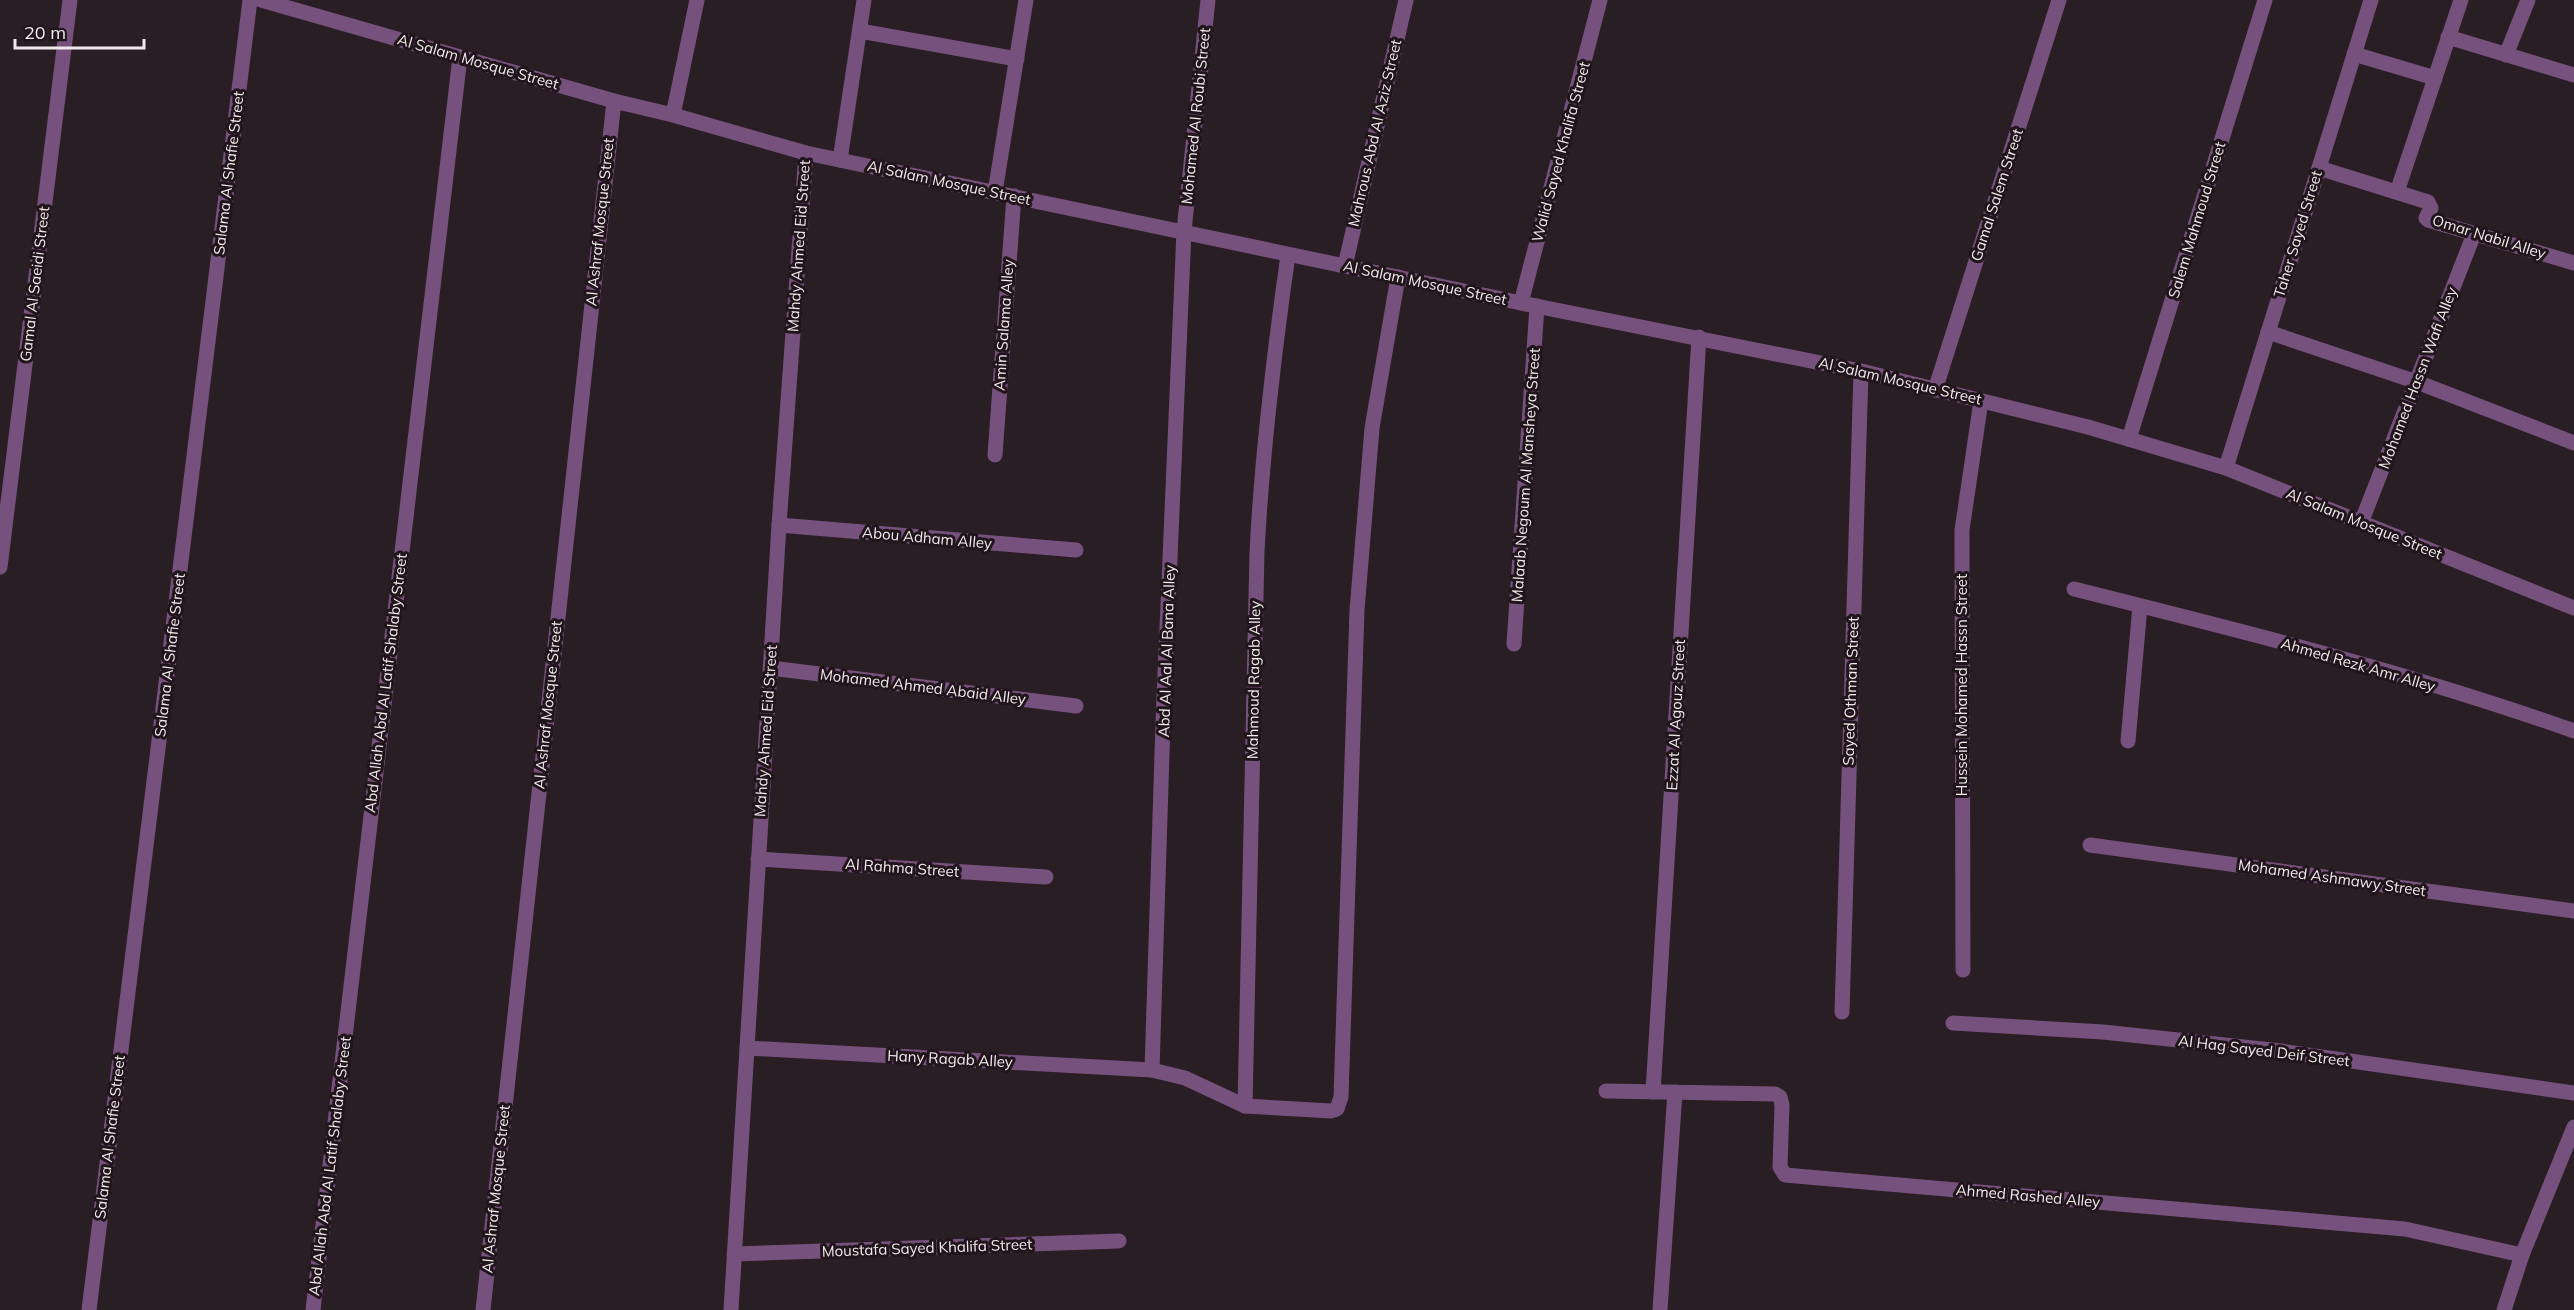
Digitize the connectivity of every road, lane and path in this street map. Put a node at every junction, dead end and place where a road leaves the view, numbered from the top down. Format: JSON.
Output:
{"nodes":[{"id":1,"x":70,"y":0,"type":"edge"},
{"id":2,"x":250,"y":0,"type":"edge"},
{"id":3,"x":261,"y":0,"type":"edge"},
{"id":4,"x":697,"y":0,"type":"edge"},
{"id":5,"x":864,"y":0,"type":"edge"},
{"id":6,"x":1026,"y":0,"type":"edge"},
{"id":7,"x":1208,"y":0,"type":"edge"},
{"id":8,"x":1406,"y":0,"type":"edge"},
{"id":9,"x":1600,"y":0,"type":"edge"},
{"id":10,"x":2059,"y":0,"type":"edge"},
{"id":11,"x":2265,"y":0,"type":"edge"},
{"id":12,"x":2371,"y":0,"type":"edge"},
{"id":13,"x":2461,"y":0,"type":"edge"},
{"id":14,"x":2528,"y":0,"type":"edge"},
{"id":15,"x":860,"y":31,"type":"junction"},
{"id":16,"x":2448,"y":37,"type":"junction"},
{"id":17,"x":2354,"y":54,"type":"junction"},
{"id":18,"x":2506,"y":55,"type":"junction"},
{"id":19,"x":460,"y":57,"type":"junction"},
{"id":20,"x":1017,"y":59,"type":"junction"},
{"id":21,"x":2574,"y":75,"type":"edge"},
{"id":22,"x":2435,"y":78,"type":"junction"},
{"id":23,"x":614,"y":101,"type":"junction"},
{"id":24,"x":672,"y":115,"type":"junction"},
{"id":25,"x":807,"y":153,"type":"junction"},
{"id":26,"x":840,"y":160,"type":"junction"},
{"id":27,"x":2319,"y":168,"type":"junction"},
{"id":28,"x":995,"y":192,"type":"junction"},
{"id":29,"x":2397,"y":192,"type":"junction"},
{"id":30,"x":1014,"y":196,"type":"junction"},
{"id":31,"x":1184,"y":231,"type":"junction"},
{"id":32,"x":2474,"y":234,"type":"junction"},
{"id":33,"x":1288,"y":255,"type":"junction"},
{"id":34,"x":2574,"y":263,"type":"edge"},
{"id":35,"x":1345,"y":266,"type":"junction"},
{"id":36,"x":1398,"y":277,"type":"junction"},
{"id":37,"x":1529,"y":305,"type":"junction"},
{"id":38,"x":2268,"y":332,"type":"junction"},
{"id":39,"x":1699,"y":337,"type":"junction"},
{"id":40,"x":1861,"y":371,"type":"junction"},
{"id":41,"x":2417,"y":382,"type":"junction"},
{"id":42,"x":1935,"y":390,"type":"junction"},
{"id":43,"x":1981,"y":401,"type":"junction"},
{"id":44,"x":2129,"y":439,"type":"junction"},
{"id":45,"x":2574,"y":443,"type":"edge"},
{"id":46,"x":995,"y":455,"type":"dead end"},
{"id":47,"x":2226,"y":468,"type":"junction"},
{"id":48,"x":2361,"y":523,"type":"junction"},
{"id":49,"x":779,"y":525,"type":"junction"},
{"id":50,"x":1076,"y":550,"type":"dead end"},
{"id":51,"x":0,"y":567,"type":"edge"},
{"id":52,"x":2074,"y":589,"type":"dead end"},
{"id":53,"x":2140,"y":606,"type":"junction"},
{"id":54,"x":2574,"y":608,"type":"edge"},
{"id":55,"x":1514,"y":645,"type":"dead end"},
{"id":56,"x":771,"y":668,"type":"junction"},
{"id":57,"x":1076,"y":706,"type":"dead end"},
{"id":58,"x":2574,"y":731,"type":"edge"},
{"id":59,"x":2128,"y":741,"type":"dead end"},
{"id":60,"x":2090,"y":845,"type":"dead end"},
{"id":61,"x":758,"y":860,"type":"junction"},
{"id":62,"x":1046,"y":877,"type":"dead end"},
{"id":63,"x":2574,"y":911,"type":"edge"},
{"id":64,"x":1963,"y":970,"type":"dead end"},
{"id":65,"x":1842,"y":1012,"type":"dead end"},
{"id":66,"x":1953,"y":1023,"type":"dead end"},
{"id":67,"x":747,"y":1048,"type":"junction"},
{"id":68,"x":1152,"y":1070,"type":"junction"},
{"id":69,"x":1606,"y":1091,"type":"dead end"},
{"id":70,"x":1653,"y":1092,"type":"junction"},
{"id":71,"x":1675,"y":1092,"type":"junction"},
{"id":72,"x":2574,"y":1093,"type":"edge"},
{"id":73,"x":1245,"y":1106,"type":"junction"},
{"id":74,"x":2574,"y":1127,"type":"edge"},
{"id":75,"x":1119,"y":1241,"type":"dead end"},
{"id":76,"x":734,"y":1254,"type":"junction"},
{"id":77,"x":2522,"y":1255,"type":"junction"},
{"id":78,"x":89,"y":1310,"type":"edge"},
{"id":79,"x":313,"y":1310,"type":"edge"},
{"id":80,"x":483,"y":1310,"type":"edge"},
{"id":81,"x":731,"y":1310,"type":"edge"},
{"id":82,"x":1660,"y":1310,"type":"edge"},
{"id":83,"x":2504,"y":1310,"type":"edge"}],
"edges":[{"from":1,"to":51,"type":"street","name":"Gamal Al Saeidi Street"},
{"from":2,"to":78,"type":"street","name":"Salama Al Shafie Street"},
{"from":3,"to":19,"type":"street","name":"Al Salam Mosque Street"},
{"from":4,"to":24,"type":"street"},
{"from":5,"to":15,"type":"street"},
{"from":6,"to":20,"type":"street"},
{"from":7,"to":31,"type":"street","name":"Mohamed Al Roubi Street"},
{"from":8,"to":35,"type":"street","name":"Mahrous Abd Al Aziz Street"},
{"from":9,"to":37,"type":"street","name":"Walid Sayed Khalifa Street"},
{"from":10,"to":42,"type":"street","name":"Gamal Salem Street"},
{"from":11,"to":44,"type":"street","name":"Salem Mahmoud Street"},
{"from":12,"to":17,"type":"street","name":"Taher Sayed Street"},
{"from":13,"to":16,"type":"street"},
{"from":14,"to":18,"type":"street"},
{"from":15,"to":20,"type":"street"},
{"from":15,"to":26,"type":"street"},
{"from":16,"to":18,"type":"street"},
{"from":16,"to":22,"type":"street"},
{"from":17,"to":22,"type":"street"},
{"from":17,"to":27,"type":"street","name":"Taher Sayed Street"},
{"from":18,"to":21,"type":"street"},
{"from":19,"to":23,"type":"street","name":"Al Salam Mosque Street"},
{"from":19,"to":79,"type":"street","name":"Abd Allah Abd Al Latif Shalaby Street"},
{"from":20,"to":28,"type":"street"},
{"from":22,"to":29,"type":"street"},
{"from":23,"to":24,"type":"street","name":"Al Salam Mosque Street"},
{"from":23,"to":80,"type":"street","name":"Al Ashraf Mosque Street"},
{"from":24,"to":25,"type":"street","name":"Al Salam Mosque Street"},
{"from":25,"to":26,"type":"street","name":"Al Salam Mosque Street"},
{"from":25,"to":49,"type":"street","name":"Mahdy Ahmed Eid Street"},
{"from":26,"to":28,"type":"street","name":"Al Salam Mosque Street"},
{"from":27,"to":29,"type":"street","name":"Omar Nabil Alley"},
{"from":27,"to":38,"type":"street","name":"Taher Sayed Street"},
{"from":28,"to":30,"type":"street","name":"Al Salam Mosque Street"},
{"from":29,"to":32,"type":"street","name":"Omar Nabil Alley"},
{"from":30,"to":31,"type":"street","name":"Al Salam Mosque Street"},
{"from":30,"to":46,"type":"street","name":"Amin Salama Alley"},
{"from":31,"to":33,"type":"street","name":"Al Salam Mosque Street"},
{"from":31,"to":68,"type":"street","name":"Abd Al Aal Al Bana Alley"},
{"from":32,"to":34,"type":"street","name":"Omar Nabil Alley"},
{"from":32,"to":41,"type":"street","name":"Mohamed Hassn Wafi Alley"},
{"from":33,"to":35,"type":"street","name":"Al Salam Mosque Street"},
{"from":33,"to":73,"type":"street","name":"Mahmoud Ragab Alley"},
{"from":35,"to":36,"type":"street","name":"Al Salam Mosque Street"},
{"from":36,"to":37,"type":"street","name":"Al Salam Mosque Street"},
{"from":36,"to":73,"type":"street"},
{"from":37,"to":39,"type":"street","name":"Al Salam Mosque Street"},
{"from":37,"to":55,"type":"street","name":"Malaab Negoum Al Mansheya Street"},
{"from":38,"to":41,"type":"street"},
{"from":38,"to":47,"type":"street","name":"Taher Sayed Street"},
{"from":39,"to":40,"type":"street","name":"Al Salam Mosque Street"},
{"from":39,"to":70,"type":"street","name":"Ezzat Al Agouz Street"},
{"from":40,"to":42,"type":"street","name":"Al Salam Mosque Street"},
{"from":40,"to":65,"type":"street","name":"Sayed Othman Street"},
{"from":41,"to":45,"type":"street"},
{"from":41,"to":48,"type":"street","name":"Mohamed Hassn Wafi Alley"},
{"from":42,"to":43,"type":"street","name":"Al Salam Mosque Street"},
{"from":43,"to":44,"type":"street","name":"Al Salam Mosque Street"},
{"from":43,"to":64,"type":"street","name":"Hussein Mohamed Hassn Street"},
{"from":44,"to":47,"type":"street","name":"Al Salam Mosque Street"},
{"from":47,"to":48,"type":"street","name":"Al Salam Mosque Street"},
{"from":48,"to":54,"type":"street","name":"Al Salam Mosque Street"},
{"from":49,"to":50,"type":"street","name":"Abou Adham Alley"},
{"from":49,"to":56,"type":"street","name":"Mahdy Ahmed Eid Street"},
{"from":52,"to":53,"type":"street","name":"Ahmed Rezk Amr Alley"},
{"from":53,"to":58,"type":"street","name":"Ahmed Rezk Amr Alley"},
{"from":53,"to":59,"type":"street"},
{"from":56,"to":57,"type":"street","name":"Mohamed Ahmed Abaid Alley"},
{"from":56,"to":61,"type":"street","name":"Mahdy Ahmed Eid Street"},
{"from":60,"to":63,"type":"street","name":"Mohamed Ashmawy Street"},
{"from":61,"to":62,"type":"street","name":"Al Rahma Street"},
{"from":61,"to":67,"type":"street","name":"Mahdy Ahmed Eid Street"},
{"from":66,"to":72,"type":"street","name":"Al Hag Sayed Deif Street"},
{"from":67,"to":68,"type":"street","name":"Hany Ragab Alley"},
{"from":67,"to":76,"type":"street","name":"Mahdy Ahmed Eid Street"},
{"from":68,"to":73,"type":"street","name":"Hany Ragab Alley"},
{"from":69,"to":70,"type":"street","name":"Ahmed Rashed Alley"},
{"from":70,"to":71,"type":"street","name":"Ahmed Rashed Alley"},
{"from":71,"to":77,"type":"street","name":"Ahmed Rashed Alley"},
{"from":71,"to":82,"type":"street"},
{"from":74,"to":77,"type":"street"},
{"from":75,"to":76,"type":"street","name":"Moustafa Sayed Khalifa Street"},
{"from":76,"to":81,"type":"street","name":"Mahdy Ahmed Eid Street"},
{"from":77,"to":83,"type":"street"}]}
